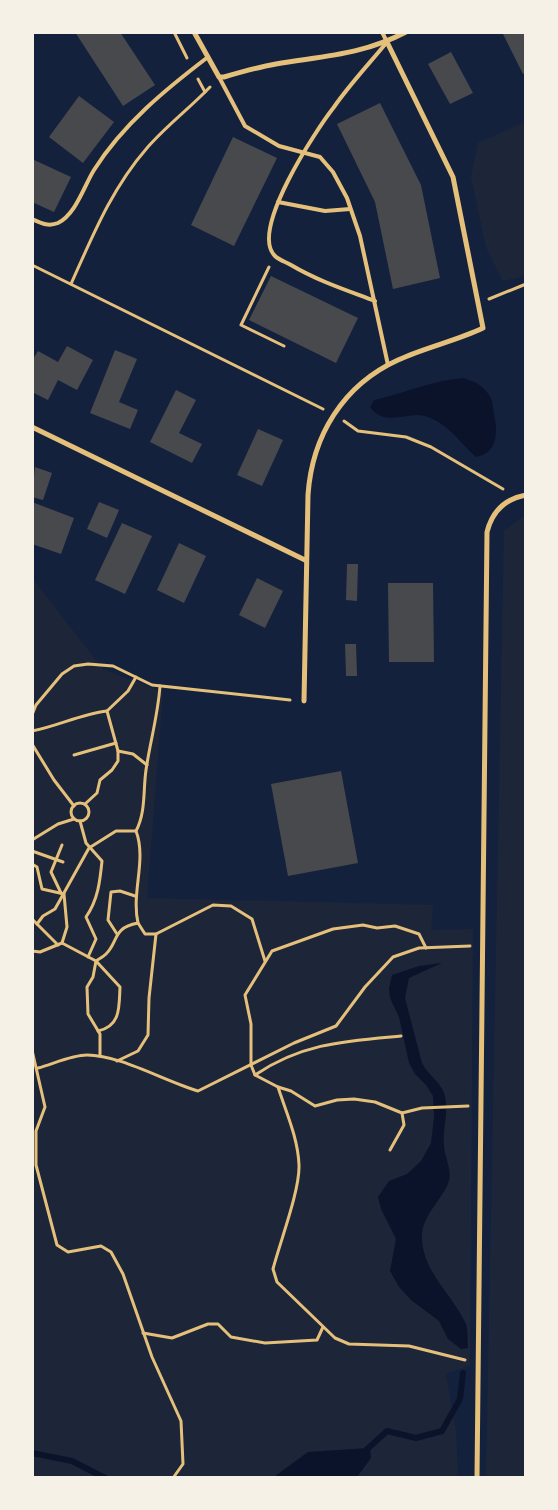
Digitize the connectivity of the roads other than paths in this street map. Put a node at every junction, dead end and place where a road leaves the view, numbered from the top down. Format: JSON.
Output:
{"nodes":[{"id":1,"x":194,"y":32,"type":"edge"},
{"id":2,"x":382,"y":32,"type":"edge"},
{"id":3,"x":406,"y":32,"type":"edge"},
{"id":4,"x":387,"y":42,"type":"junction"},
{"id":5,"x":208,"y":57,"type":"junction"},
{"id":6,"x":219,"y":77,"type":"junction"},
{"id":7,"x":303,"y":154,"type":"junction"},
{"id":8,"x":278,"y":202,"type":"junction"},
{"id":9,"x":350,"y":209,"type":"junction"},
{"id":10,"x":32,"y":218,"type":"edge"},
{"id":11,"x":375,"y":301,"type":"junction"},
{"id":12,"x":388,"y":365,"type":"junction"},
{"id":13,"x":32,"y":427,"type":"edge"},
{"id":14,"x":526,"y":495,"type":"edge"},
{"id":15,"x":305,"y":560,"type":"junction"},
{"id":16,"x":304,"y":701,"type":"road end"},
{"id":17,"x":477,"y":1478,"type":"edge"}],
"edges":[{"from":1,"to":5,"type":"street"},
{"from":2,"to":4,"type":"lane"},
{"from":3,"to":4,"type":"street"},
{"from":4,"to":6,"type":"street"},
{"from":4,"to":7,"type":"lane"},
{"from":4,"to":12,"type":"street"},
{"from":5,"to":6,"type":"street"},
{"from":5,"to":10,"type":"lane"},
{"from":6,"to":7,"type":"lane"},
{"from":7,"to":8,"type":"lane"},
{"from":7,"to":9,"type":"lane"},
{"from":8,"to":9,"type":"lane"},
{"from":8,"to":11,"type":"lane"},
{"from":9,"to":11,"type":"lane"},
{"from":11,"to":12,"type":"lane"},
{"from":12,"to":15,"type":"street"},
{"from":13,"to":15,"type":"street"},
{"from":14,"to":17,"type":"street"},
{"from":15,"to":16,"type":"street"}]}
